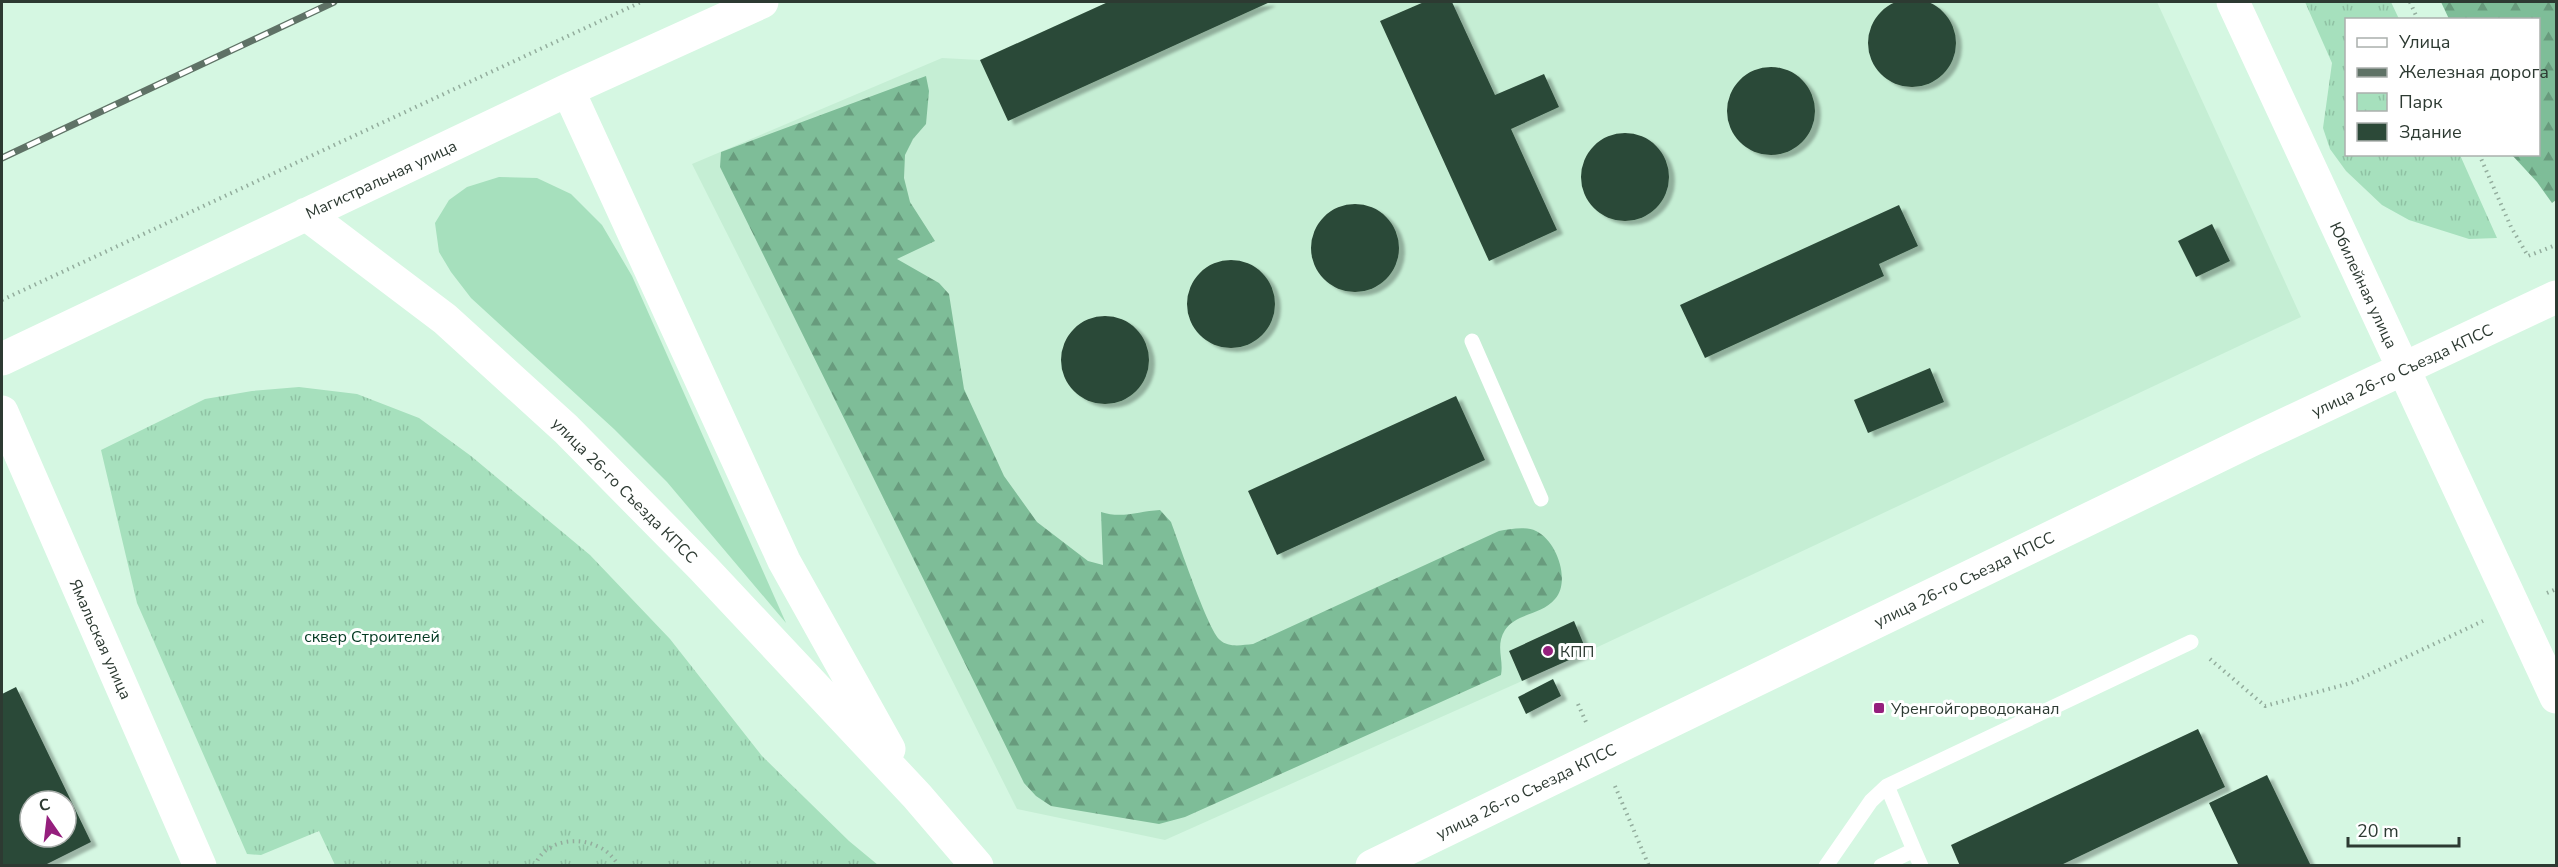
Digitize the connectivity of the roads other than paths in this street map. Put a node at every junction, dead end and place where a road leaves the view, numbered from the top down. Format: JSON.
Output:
{"nodes":[{"id":1,"x":762,"y":2,"type":"edge"},
{"id":2,"x":2233,"y":2,"type":"edge"},
{"id":3,"x":568,"y":90,"type":"junction"},
{"id":4,"x":306,"y":214,"type":"junction"},
{"id":5,"x":2556,"y":297,"type":"edge"},
{"id":6,"x":1472,"y":341,"type":"dead end"},
{"id":7,"x":2,"y":359,"type":"edge"},
{"id":8,"x":2403,"y":369,"type":"junction"},
{"id":9,"x":2,"y":412,"type":"edge"},
{"id":10,"x":1541,"y":499,"type":"dead end"},
{"id":11,"x":2191,"y":642,"type":"road end"},
{"id":12,"x":2556,"y":697,"type":"edge"},
{"id":13,"x":1887,"y":786,"type":"junction"},
{"id":14,"x":916,"y":796,"type":"junction"},
{"id":15,"x":1914,"y":850,"type":"junction"},
{"id":16,"x":200,"y":866,"type":"edge"},
{"id":17,"x":976,"y":866,"type":"edge"},
{"id":18,"x":1372,"y":866,"type":"edge"},
{"id":19,"x":1826,"y":866,"type":"edge"},
{"id":20,"x":1881,"y":866,"type":"edge"},
{"id":21,"x":1921,"y":866,"type":"edge"}],
"edges":[{"from":1,"to":3,"type":"main road","name":"Магистральная улица"},
{"from":2,"to":8,"type":"main road","name":"Юбилейная улица"},
{"from":3,"to":4,"type":"main road","name":"Магистральная улица"},
{"from":3,"to":14,"type":"main road","name":"улица 26-го Съезда КПСС"},
{"from":4,"to":7,"type":"main road","name":"Магистральная улица"},
{"from":4,"to":14,"type":"main road","name":"улица 26-го Съезда КПСС"},
{"from":5,"to":8,"type":"main road","name":"улица 26-го Съезда КПСС"},
{"from":6,"to":10,"type":"lane"},
{"from":8,"to":12,"type":"main road","name":"Юбилейная улица"},
{"from":8,"to":18,"type":"main road","name":"улица 26-го Съезда КПСС"},
{"from":9,"to":16,"type":"main road","name":"Ямальская улица"},
{"from":11,"to":13,"type":"lane"},
{"from":13,"to":15,"type":"lane"},
{"from":13,"to":19,"type":"lane"},
{"from":14,"to":17,"type":"main road","name":"улица 26-го Съезда КПСС"},
{"from":15,"to":20,"type":"lane"},
{"from":15,"to":21,"type":"lane"}]}
